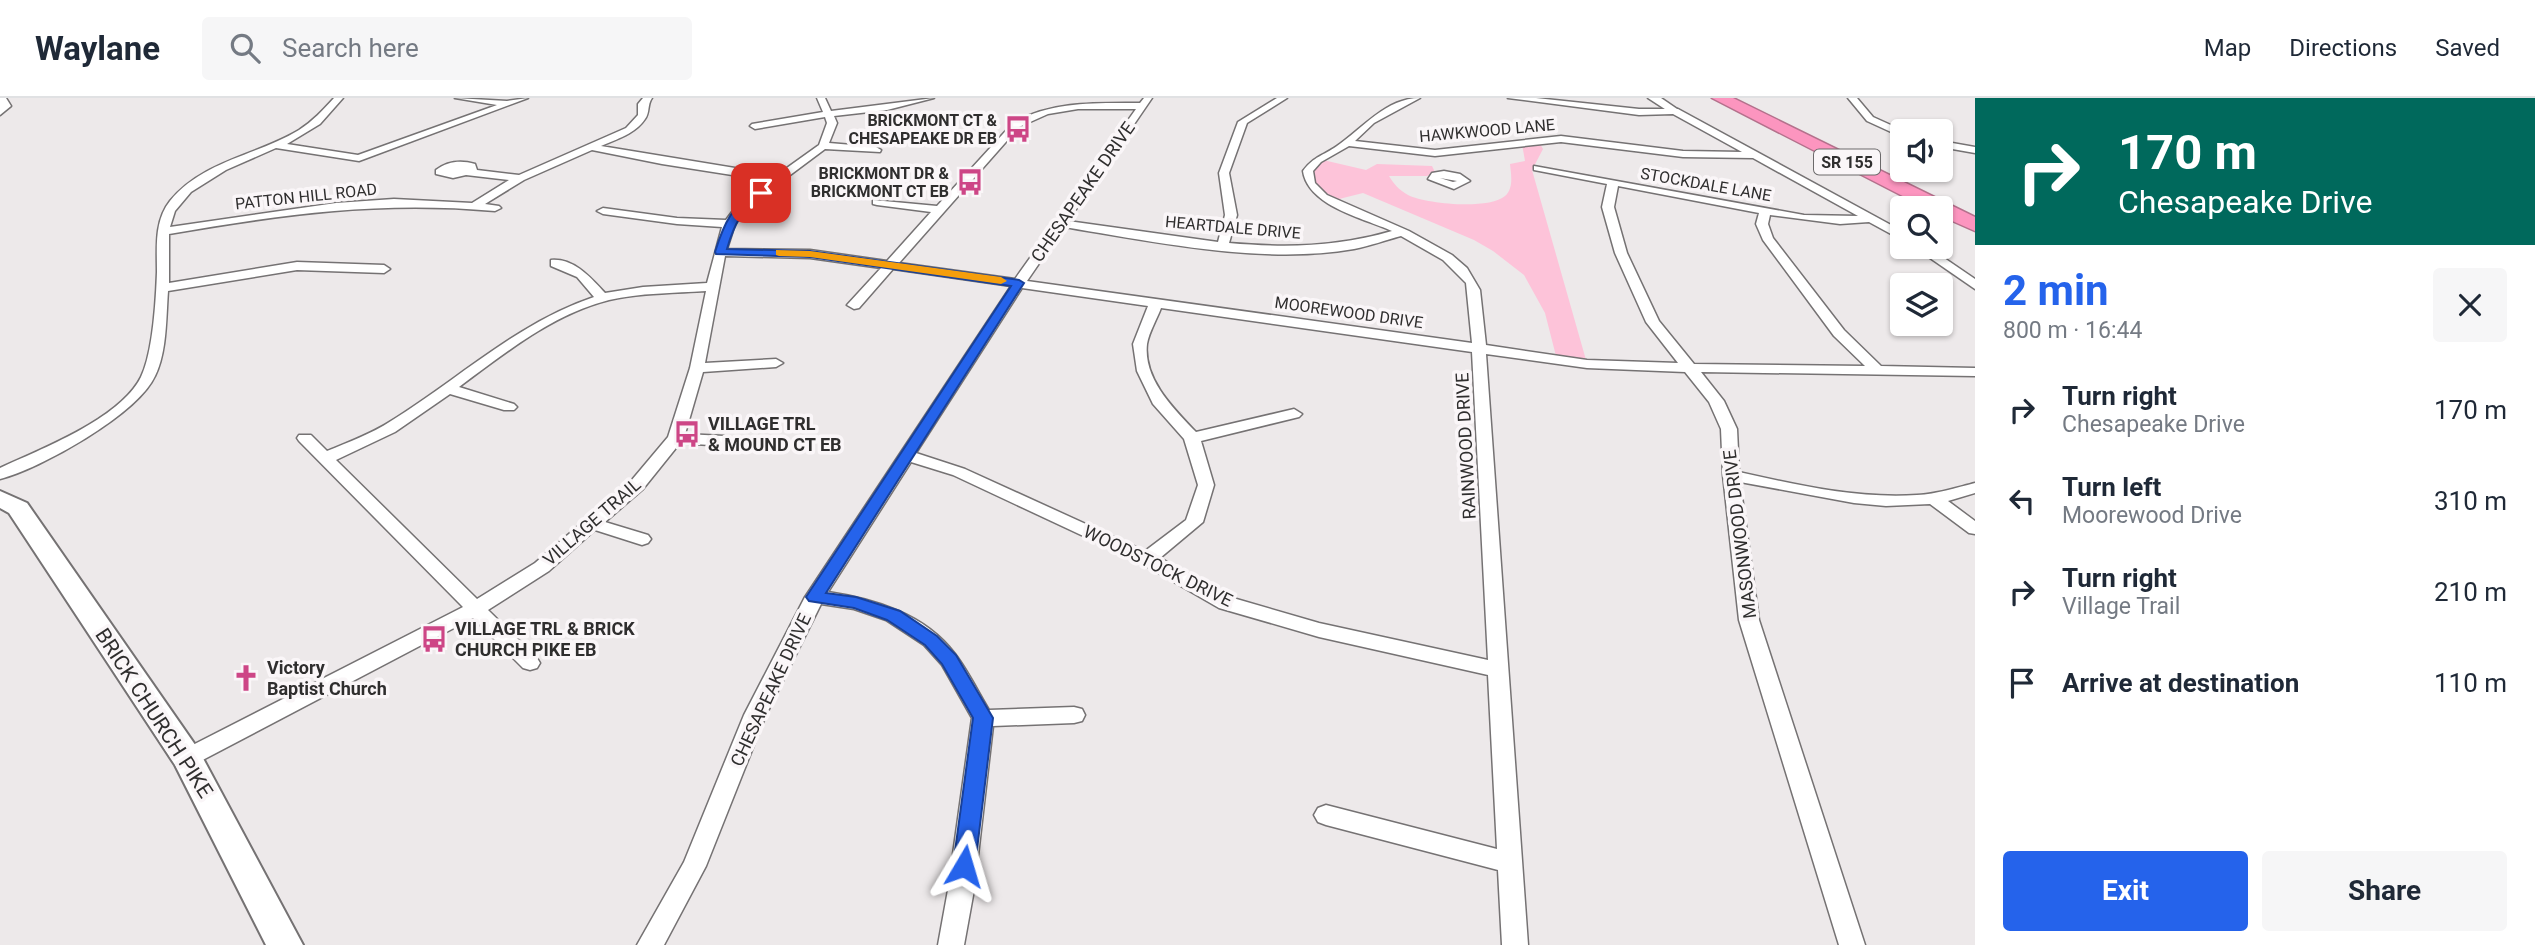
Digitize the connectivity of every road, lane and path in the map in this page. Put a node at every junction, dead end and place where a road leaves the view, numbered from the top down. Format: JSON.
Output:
{"nodes":[{"id":1,"x":2,"y":98,"type":"edge"},
{"id":2,"x":339,"y":98,"type":"edge"},
{"id":3,"x":459,"y":98,"type":"edge"},
{"id":4,"x":524,"y":98,"type":"edge"},
{"id":5,"x":648,"y":98,"type":"edge"},
{"id":6,"x":821,"y":98,"type":"edge"},
{"id":7,"x":930,"y":98,"type":"edge"},
{"id":8,"x":1283,"y":98,"type":"edge"},
{"id":9,"x":1416,"y":98,"type":"edge"},
{"id":10,"x":1512,"y":98,"type":"edge"},
{"id":11,"x":1653,"y":98,"type":"edge"},
{"id":12,"x":1720,"y":98,"type":"edge"},
{"id":13,"x":1738,"y":98,"type":"edge"},
{"id":14,"x":1852,"y":98,"type":"edge"},
{"id":15,"x":1146,"y":102,"type":"edge"},
{"id":16,"x":508,"y":104,"type":"junction"},
{"id":17,"x":1675,"y":111,"type":"junction"},
{"id":18,"x":0,"y":112,"type":"edge"},
{"id":19,"x":830,"y":115,"type":"junction"},
{"id":20,"x":755,"y":126,"type":"dead end"},
{"id":21,"x":1890,"y":128,"type":"edge"},
{"id":22,"x":1346,"y":143,"type":"junction"},
{"id":23,"x":273,"y":145,"type":"junction"},
{"id":24,"x":823,"y":146,"type":"junction"},
{"id":25,"x":1953,"y":146,"type":"edge"},
{"id":26,"x":593,"y":147,"type":"junction"},
{"id":27,"x":876,"y":150,"type":"dead end"},
{"id":28,"x":1975,"y":150,"type":"edge"},
{"id":29,"x":1427,"y":152,"type":"junction"},
{"id":30,"x":1756,"y":155,"type":"junction"},
{"id":31,"x":1538,"y":168,"type":"dead end"},
{"id":32,"x":468,"y":172,"type":"dead end"},
{"id":33,"x":1444,"y":174,"type":"dead end"},
{"id":34,"x":520,"y":178,"type":"junction"},
{"id":35,"x":780,"y":179,"type":"junction"},
{"id":36,"x":1613,"y":183,"type":"junction"},
{"id":37,"x":877,"y":202,"type":"dead end"},
{"id":38,"x":474,"y":206,"type":"junction"},
{"id":39,"x":495,"y":208,"type":"dead end"},
{"id":40,"x":938,"y":210,"type":"junction"},
{"id":41,"x":603,"y":211,"type":"dead end"},
{"id":42,"x":1765,"y":211,"type":"junction"},
{"id":43,"x":1975,"y":216,"type":"edge"},
{"id":44,"x":1870,"y":219,"type":"junction"},
{"id":45,"x":1062,"y":223,"type":"junction"},
{"id":46,"x":729,"y":224,"type":"junction"},
{"id":47,"x":1975,"y":225,"type":"edge"},
{"id":48,"x":1890,"y":230,"type":"edge"},
{"id":49,"x":164,"y":232,"type":"junction"},
{"id":50,"x":1399,"y":233,"type":"junction"},
{"id":51,"x":1223,"y":244,"type":"junction"},
{"id":52,"x":720,"y":252,"type":"junction"},
{"id":53,"x":1937,"y":259,"type":"edge"},
{"id":54,"x":555,"y":263,"type":"dead end"},
{"id":55,"x":890,"y":265,"type":"junction"},
{"id":56,"x":384,"y":269,"type":"dead end"},
{"id":57,"x":1019,"y":283,"type":"junction"},
{"id":58,"x":1975,"y":285,"type":"edge"},
{"id":59,"x":713,"y":287,"type":"junction"},
{"id":60,"x":162,"y":288,"type":"junction"},
{"id":61,"x":602,"y":298,"type":"junction"},
{"id":62,"x":1156,"y":303,"type":"junction"},
{"id":63,"x":854,"y":305,"type":"dead end"},
{"id":64,"x":1479,"y":348,"type":"junction"},
{"id":65,"x":776,"y":363,"type":"dead end"},
{"id":66,"x":697,"y":368,"type":"junction"},
{"id":67,"x":1689,"y":368,"type":"junction"},
{"id":68,"x":1876,"y":369,"type":"junction"},
{"id":69,"x":1975,"y":372,"type":"edge"},
{"id":70,"x":449,"y":390,"type":"junction"},
{"id":71,"x":509,"y":407,"type":"dead end"},
{"id":72,"x":1294,"y":414,"type":"dead end"},
{"id":73,"x":305,"y":438,"type":"dead end"},
{"id":74,"x":676,"y":438,"type":"junction"},
{"id":75,"x":1192,"y":438,"type":"junction"},
{"id":76,"x":724,"y":441,"type":"dead end"},
{"id":77,"x":908,"y":456,"type":"junction"},
{"id":78,"x":326,"y":458,"type":"junction"},
{"id":79,"x":0,"y":474,"type":"edge"},
{"id":80,"x":1731,"y":475,"type":"junction"},
{"id":81,"x":1975,"y":488,"type":"edge"},
{"id":82,"x":0,"y":498,"type":"edge"},
{"id":83,"x":1934,"y":499,"type":"junction"},
{"id":84,"x":594,"y":524,"type":"junction"},
{"id":85,"x":1975,"y":529,"type":"edge"},
{"id":86,"x":642,"y":539,"type":"dead end"},
{"id":87,"x":1147,"y":559,"type":"junction"},
{"id":88,"x":815,"y":597,"type":"junction"},
{"id":89,"x":475,"y":609,"type":"junction"},
{"id":90,"x":530,"y":663,"type":"dead end"},
{"id":91,"x":1498,"y":670,"type":"junction"},
{"id":92,"x":1074,"y":715,"type":"dead end"},
{"id":93,"x":983,"y":718,"type":"junction"},
{"id":94,"x":187,"y":758,"type":"junction"},
{"id":95,"x":1326,"y":815,"type":"dead end"},
{"id":96,"x":1510,"y":863,"type":"junction"},
{"id":97,"x":285,"y":945,"type":"edge"},
{"id":98,"x":650,"y":945,"type":"edge"},
{"id":99,"x":951,"y":945,"type":"edge"},
{"id":100,"x":1515,"y":945,"type":"edge"},
{"id":101,"x":1852,"y":945,"type":"edge"}],
"edges":[{"from":1,"to":18,"type":"street"},
{"from":2,"to":23,"type":"street"},
{"from":3,"to":16,"type":"street"},
{"from":4,"to":16,"type":"street"},
{"from":5,"to":26,"type":"street"},
{"from":6,"to":19,"type":"street"},
{"from":7,"to":19,"type":"street"},
{"from":8,"to":51,"type":"street"},
{"from":9,"to":22,"type":"street","name":"RAINWOOD DRIVE"},
{"from":10,"to":17,"type":"street"},
{"from":11,"to":17,"type":"street"},
{"from":12,"to":47,"type":"highway","number":"SR 155"},
{"from":13,"to":43,"type":"highway","number":"SR 155"},
{"from":14,"to":21,"type":"street"},
{"from":15,"to":40,"type":"street"},
{"from":15,"to":45,"type":"street","name":"CHESAPEAKE DRIVE"},
{"from":16,"to":23,"type":"street"},
{"from":17,"to":30,"type":"street"},
{"from":19,"to":20,"type":"street"},
{"from":19,"to":24,"type":"street"},
{"from":22,"to":29,"type":"street","name":"HAWKWOOD LANE"},
{"from":22,"to":50,"type":"street","name":"RAINWOOD DRIVE"},
{"from":23,"to":49,"type":"street"},
{"from":24,"to":27,"type":"street"},
{"from":24,"to":35,"type":"street","name":"VILLAGE TRAIL"},
{"from":25,"to":28,"type":"street"},
{"from":26,"to":34,"type":"street"},
{"from":26,"to":35,"type":"street"},
{"from":29,"to":30,"type":"street","name":"HAWKWOOD LANE"},
{"from":29,"to":33,"type":"street"},
{"from":30,"to":44,"type":"street"},
{"from":31,"to":36,"type":"street","name":"STOCKDALE LANE"},
{"from":32,"to":34,"type":"street"},
{"from":34,"to":38,"type":"street"},
{"from":35,"to":46,"type":"street","name":"VILLAGE TRAIL"},
{"from":36,"to":42,"type":"street","name":"STOCKDALE LANE"},
{"from":36,"to":67,"type":"street","name":"MASONWOOD DRIVE"},
{"from":37,"to":40,"type":"street"},
{"from":38,"to":39,"type":"street","name":"PATTON HILL ROAD"},
{"from":38,"to":49,"type":"street","name":"PATTON HILL ROAD"},
{"from":40,"to":55,"type":"street"},
{"from":41,"to":46,"type":"street"},
{"from":42,"to":44,"type":"street","name":"STOCKDALE LANE"},
{"from":42,"to":68,"type":"street"},
{"from":44,"to":48,"type":"street"},
{"from":45,"to":51,"type":"street","name":"HEARTDALE DRIVE"},
{"from":45,"to":57,"type":"street","name":"CHESAPEAKE DRIVE"},
{"from":46,"to":52,"type":"street","name":"VILLAGE TRAIL"},
{"from":49,"to":60,"type":"street"},
{"from":50,"to":51,"type":"street","name":"HEARTDALE DRIVE"},
{"from":50,"to":64,"type":"street","name":"RAINWOOD DRIVE"},
{"from":52,"to":55,"type":"street","name":"MOOREWOOD DRIVE"},
{"from":52,"to":59,"type":"street","name":"VILLAGE TRAIL"},
{"from":53,"to":58,"type":"street"},
{"from":54,"to":61,"type":"street"},
{"from":55,"to":57,"type":"street","name":"MOOREWOOD DRIVE"},
{"from":55,"to":63,"type":"street"},
{"from":56,"to":60,"type":"street"},
{"from":57,"to":62,"type":"street","name":"MOOREWOOD DRIVE"},
{"from":57,"to":77,"type":"street","name":"CHESAPEAKE DRIVE"},
{"from":59,"to":61,"type":"street"},
{"from":59,"to":66,"type":"street","name":"VILLAGE TRAIL"},
{"from":60,"to":79,"type":"street"},
{"from":61,"to":70,"type":"street"},
{"from":62,"to":64,"type":"street","name":"MOOREWOOD DRIVE"},
{"from":62,"to":75,"type":"street"},
{"from":64,"to":67,"type":"street","name":"MOOREWOOD DRIVE"},
{"from":64,"to":91,"type":"street","name":"RAINWOOD DRIVE"},
{"from":65,"to":66,"type":"street"},
{"from":66,"to":74,"type":"street","name":"VILLAGE TRAIL"},
{"from":67,"to":68,"type":"street","name":"MOOREWOOD DRIVE"},
{"from":67,"to":80,"type":"street","name":"MASONWOOD DRIVE"},
{"from":68,"to":69,"type":"street","name":"MOOREWOOD DRIVE"},
{"from":70,"to":71,"type":"street"},
{"from":70,"to":78,"type":"street"},
{"from":72,"to":75,"type":"street"},
{"from":73,"to":78,"type":"street"},
{"from":74,"to":76,"type":"street"},
{"from":74,"to":84,"type":"street","name":"VILLAGE TRAIL"},
{"from":75,"to":87,"type":"street"},
{"from":77,"to":87,"type":"street","name":"WOODSTOCK DRIVE"},
{"from":77,"to":88,"type":"street","name":"CHESAPEAKE DRIVE"},
{"from":78,"to":89,"type":"street"},
{"from":80,"to":83,"type":"street"},
{"from":80,"to":101,"type":"street","name":"MASONWOOD DRIVE"},
{"from":81,"to":83,"type":"street"},
{"from":82,"to":94,"type":"main road","name":"BRICK CHURCH PIKE"},
{"from":83,"to":85,"type":"street"},
{"from":84,"to":86,"type":"street"},
{"from":84,"to":89,"type":"street","name":"VILLAGE TRAIL"},
{"from":87,"to":91,"type":"street","name":"WOODSTOCK DRIVE"},
{"from":88,"to":93,"type":"street"},
{"from":88,"to":98,"type":"street","name":"CHESAPEAKE DRIVE"},
{"from":89,"to":90,"type":"street"},
{"from":89,"to":94,"type":"street","name":"VILLAGE TRAIL"},
{"from":91,"to":96,"type":"street","name":"RAINWOOD DRIVE"},
{"from":92,"to":93,"type":"street"},
{"from":93,"to":99,"type":"street"},
{"from":94,"to":97,"type":"main road","name":"BRICK CHURCH PIKE"},
{"from":95,"to":96,"type":"street"},
{"from":96,"to":100,"type":"street","name":"RAINWOOD DRIVE"}]}
